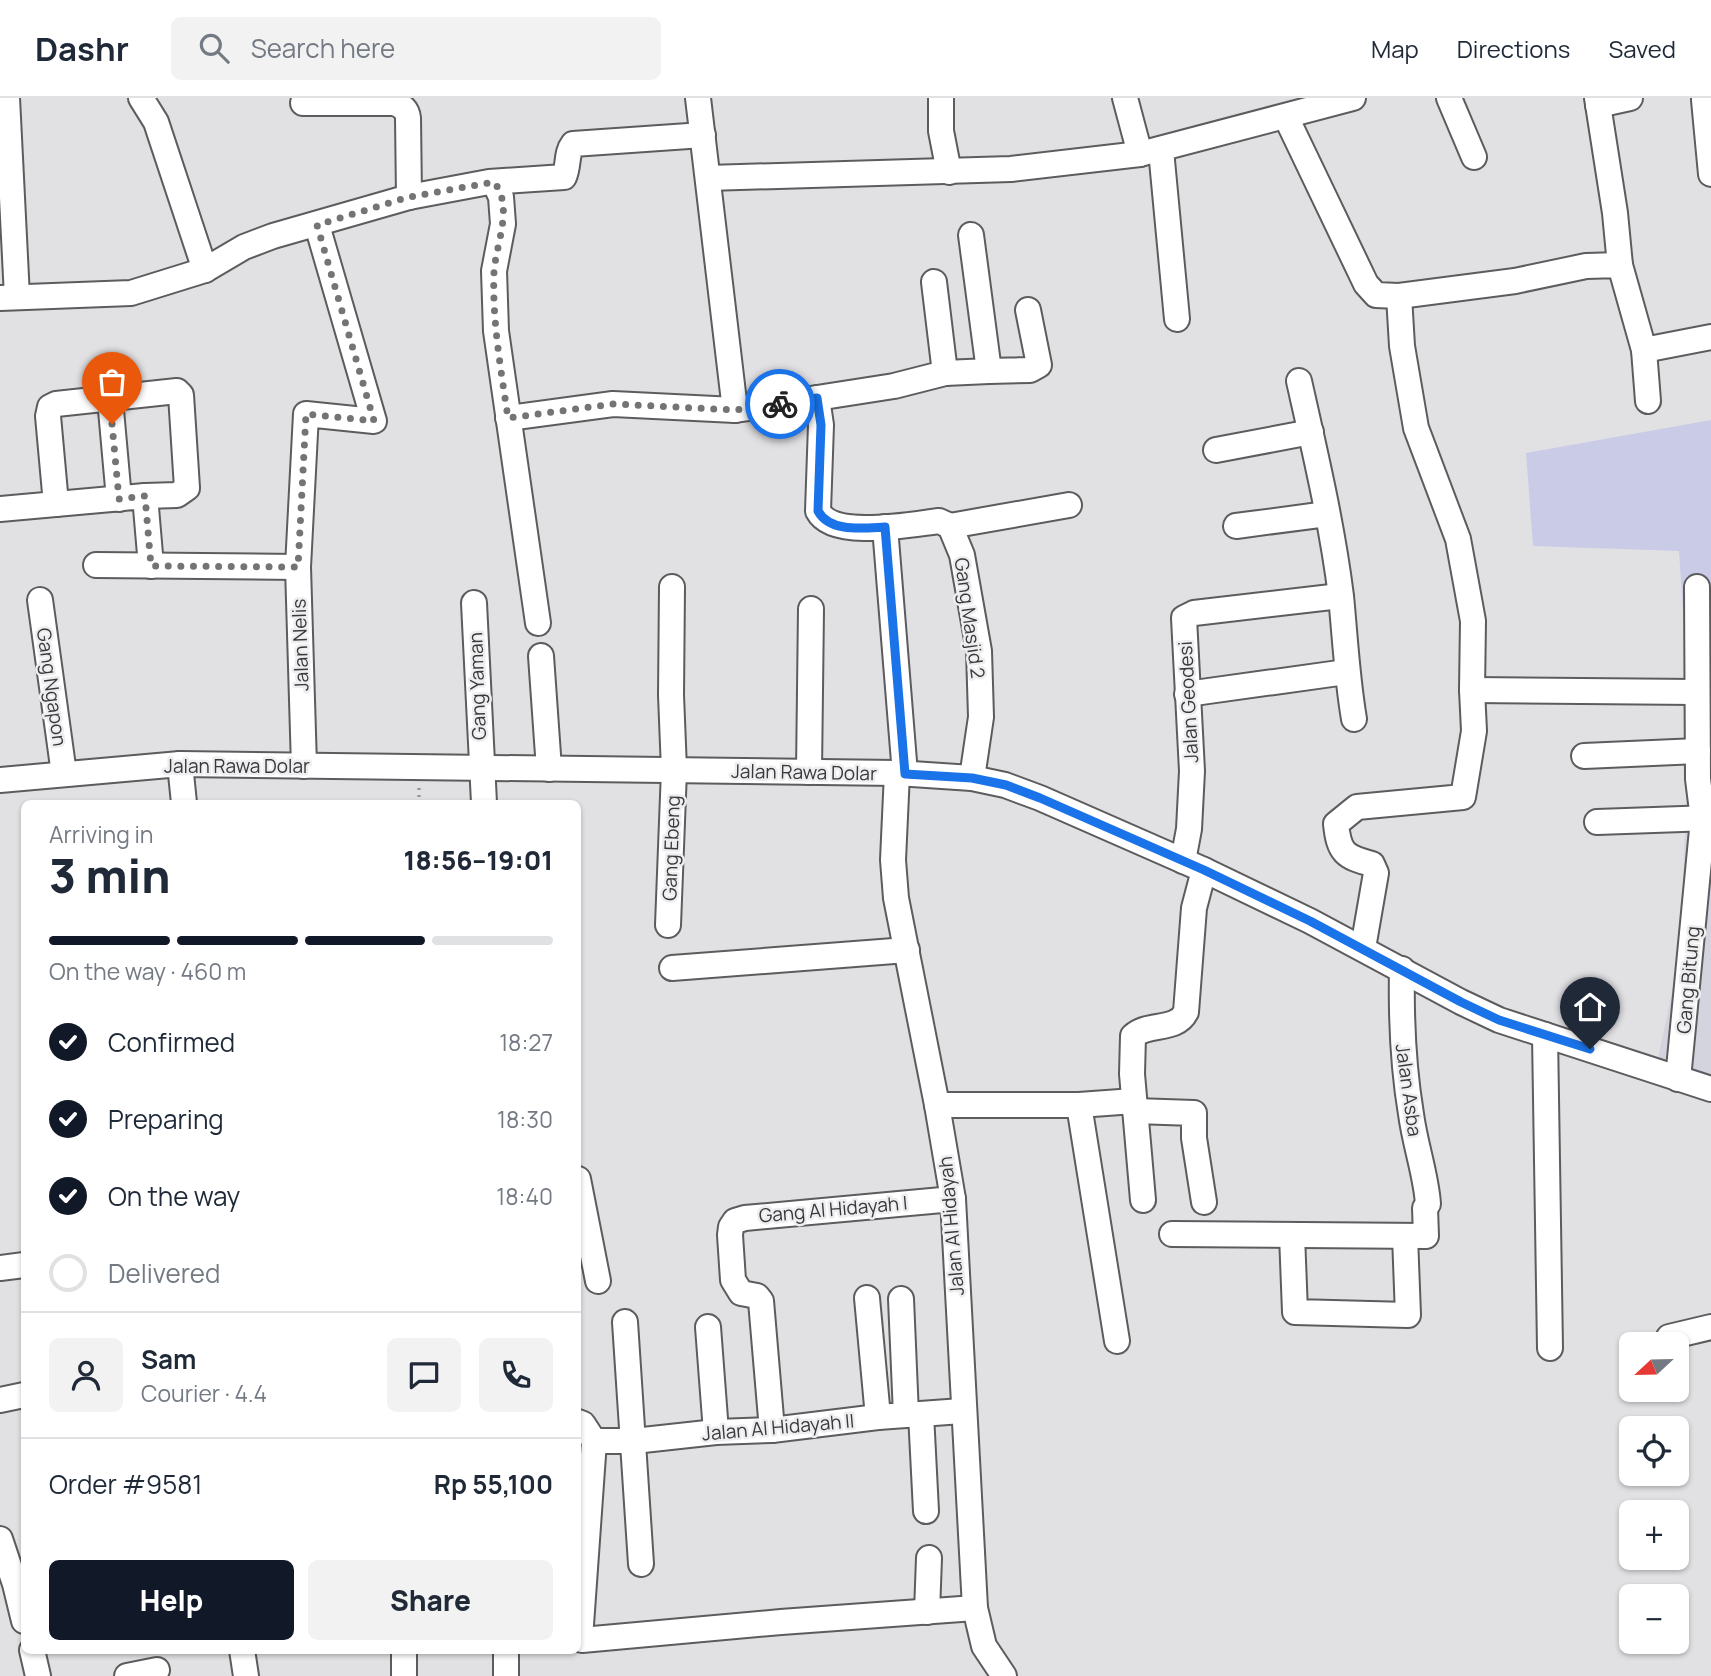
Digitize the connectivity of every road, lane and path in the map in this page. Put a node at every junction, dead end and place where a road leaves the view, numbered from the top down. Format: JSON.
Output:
{"nodes":[{"id":1,"x":7,"y":98,"type":"edge"},
{"id":2,"x":141,"y":98,"type":"edge"},
{"id":3,"x":698,"y":98,"type":"edge"},
{"id":4,"x":942,"y":98,"type":"edge"},
{"id":5,"x":1125,"y":98,"type":"edge"},
{"id":6,"x":1353,"y":98,"type":"edge"},
{"id":7,"x":1449,"y":98,"type":"edge"},
{"id":8,"x":1630,"y":98,"type":"edge"},
{"id":9,"x":1704,"y":100,"type":"dead end"},
{"id":10,"x":343,"y":101,"type":"edge"},
{"id":11,"x":1598,"y":101,"type":"edge"},
{"id":12,"x":303,"y":103,"type":"dead end"},
{"id":13,"x":1286,"y":117,"type":"junction"},
{"id":14,"x":703,"y":135,"type":"junction"},
{"id":15,"x":1151,"y":152,"type":"junction"},
{"id":16,"x":1474,"y":157,"type":"dead end"},
{"id":17,"x":949,"y":172,"type":"junction"},
{"id":18,"x":1711,"y":174,"type":"edge"},
{"id":19,"x":708,"y":178,"type":"junction"},
{"id":20,"x":494,"y":182,"type":"junction"},
{"id":21,"x":409,"y":197,"type":"junction"},
{"id":22,"x":317,"y":225,"type":"junction"},
{"id":23,"x":971,"y":235,"type":"dead end"},
{"id":24,"x":1620,"y":265,"type":"junction"},
{"id":25,"x":205,"y":270,"type":"junction"},
{"id":26,"x":934,"y":282,"type":"dead end"},
{"id":27,"x":1399,"y":296,"type":"junction"},
{"id":28,"x":8,"y":297,"type":"edge"},
{"id":29,"x":1028,"y":310,"type":"dead end"},
{"id":30,"x":1177,"y":319,"type":"dead end"},
{"id":31,"x":1711,"y":337,"type":"edge"},
{"id":32,"x":1644,"y":350,"type":"junction"},
{"id":33,"x":989,"y":371,"type":"junction"},
{"id":34,"x":945,"y":373,"type":"junction"},
{"id":35,"x":1299,"y":381,"type":"dead end"},
{"id":36,"x":817,"y":398,"type":"junction"},
{"id":37,"x":110,"y":399,"type":"junction"},
{"id":38,"x":1648,"y":401,"type":"dead end"},
{"id":39,"x":735,"y":410,"type":"junction"},
{"id":40,"x":508,"y":418,"type":"junction"},
{"id":41,"x":1311,"y":432,"type":"junction"},
{"id":42,"x":1216,"y":450,"type":"dead end"},
{"id":43,"x":145,"y":496,"type":"junction"},
{"id":44,"x":119,"y":499,"type":"junction"},
{"id":45,"x":56,"y":504,"type":"junction"},
{"id":46,"x":1069,"y":505,"type":"dead end"},
{"id":47,"x":0,"y":509,"type":"edge"},
{"id":48,"x":1327,"y":514,"type":"junction"},
{"id":49,"x":950,"y":526,"type":"junction"},
{"id":50,"x":1236,"y":526,"type":"dead end"},
{"id":51,"x":885,"y":527,"type":"junction"},
{"id":52,"x":96,"y":565,"type":"dead end"},
{"id":53,"x":151,"y":566,"type":"junction"},
{"id":54,"x":298,"y":567,"type":"junction"},
{"id":55,"x":672,"y":587,"type":"dead end"},
{"id":56,"x":1697,"y":587,"type":"dead end"},
{"id":57,"x":1340,"y":596,"type":"junction"},
{"id":58,"x":40,"y":600,"type":"dead end"},
{"id":59,"x":474,"y":603,"type":"dead end"},
{"id":60,"x":811,"y":609,"type":"dead end"},
{"id":61,"x":538,"y":623,"type":"dead end"},
{"id":62,"x":541,"y":656,"type":"dead end"},
{"id":63,"x":1346,"y":672,"type":"junction"},
{"id":64,"x":1472,"y":690,"type":"junction"},
{"id":65,"x":1696,"y":692,"type":"junction"},
{"id":66,"x":1187,"y":694,"type":"junction"},
{"id":67,"x":1354,"y":719,"type":"dead end"},
{"id":68,"x":1698,"y":751,"type":"junction"},
{"id":69,"x":1584,"y":756,"type":"dead end"},
{"id":70,"x":180,"y":764,"type":"junction"},
{"id":71,"x":304,"y":766,"type":"junction"},
{"id":72,"x":480,"y":768,"type":"junction"},
{"id":73,"x":549,"y":769,"type":"junction"},
{"id":74,"x":674,"y":770,"type":"junction"},
{"id":75,"x":809,"y":772,"type":"junction"},
{"id":76,"x":901,"y":773,"type":"junction"},
{"id":77,"x":64,"y":774,"type":"junction"},
{"id":78,"x":972,"y":778,"type":"junction"},
{"id":79,"x":0,"y":780,"type":"edge"},
{"id":80,"x":418,"y":780,"type":"dead end"},
{"id":81,"x":184,"y":800,"type":"edge"},
{"id":82,"x":419,"y":800,"type":"edge"},
{"id":83,"x":484,"y":800,"type":"edge"},
{"id":84,"x":1707,"y":819,"type":"edge"},
{"id":85,"x":1597,"y":822,"type":"dead end"},
{"id":86,"x":1194,"y":866,"type":"junction"},
{"id":87,"x":668,"y":925,"type":"dead end"},
{"id":88,"x":1363,"y":948,"type":"junction"},
{"id":89,"x":906,"y":950,"type":"junction"},
{"id":90,"x":672,"y":968,"type":"dead end"},
{"id":91,"x":1402,"y":969,"type":"junction"},
{"id":92,"x":1545,"y":1034,"type":"junction"},
{"id":93,"x":1678,"y":1079,"type":"junction"},
{"id":94,"x":1711,"y":1088,"type":"edge"},
{"id":95,"x":937,"y":1105,"type":"junction"},
{"id":96,"x":1079,"y":1105,"type":"junction"},
{"id":97,"x":1135,"y":1106,"type":"junction"},
{"id":98,"x":581,"y":1194,"type":"edge"},
{"id":99,"x":953,"y":1199,"type":"junction"},
{"id":100,"x":1143,"y":1200,"type":"dead end"},
{"id":101,"x":1204,"y":1202,"type":"dead end"},
{"id":102,"x":1172,"y":1234,"type":"dead end"},
{"id":103,"x":1292,"y":1235,"type":"junction"},
{"id":104,"x":1405,"y":1236,"type":"junction"},
{"id":105,"x":21,"y":1265,"type":"edge"},
{"id":106,"x":0,"y":1268,"type":"edge"},
{"id":107,"x":598,"y":1281,"type":"dead end"},
{"id":108,"x":867,"y":1298,"type":"dead end"},
{"id":109,"x":901,"y":1299,"type":"dead end"},
{"id":110,"x":625,"y":1322,"type":"dead end"},
{"id":111,"x":708,"y":1327,"type":"dead end"},
{"id":112,"x":1711,"y":1327,"type":"edge"},
{"id":113,"x":1689,"y":1332,"type":"edge"},
{"id":114,"x":1117,"y":1341,"type":"dead end"},
{"id":115,"x":1550,"y":1348,"type":"dead end"},
{"id":116,"x":21,"y":1396,"type":"edge"},
{"id":117,"x":0,"y":1400,"type":"edge"},
{"id":118,"x":962,"y":1411,"type":"junction"},
{"id":119,"x":914,"y":1414,"type":"junction"},
{"id":120,"x":878,"y":1417,"type":"junction"},
{"id":121,"x":581,"y":1423,"type":"edge"},
{"id":122,"x":772,"y":1430,"type":"junction"},
{"id":123,"x":716,"y":1432,"type":"junction"},
{"id":124,"x":594,"y":1441,"type":"junction"},
{"id":125,"x":634,"y":1441,"type":"junction"},
{"id":126,"x":926,"y":1511,"type":"dead end"},
{"id":127,"x":0,"y":1539,"type":"edge"},
{"id":128,"x":929,"y":1558,"type":"dead end"},
{"id":129,"x":641,"y":1564,"type":"dead end"},
{"id":130,"x":975,"y":1608,"type":"junction"},
{"id":131,"x":21,"y":1609,"type":"edge"},
{"id":132,"x":927,"y":1612,"type":"junction"},
{"id":133,"x":581,"y":1625,"type":"edge"},
{"id":134,"x":581,"y":1640,"type":"edge"},
{"id":135,"x":33,"y":1654,"type":"edge"},
{"id":136,"x":243,"y":1654,"type":"edge"},
{"id":137,"x":404,"y":1654,"type":"edge"},
{"id":138,"x":506,"y":1654,"type":"edge"},
{"id":139,"x":157,"y":1671,"type":"dead end"},
{"id":140,"x":38,"y":1676,"type":"edge"},
{"id":141,"x":127,"y":1676,"type":"edge"},
{"id":142,"x":246,"y":1676,"type":"edge"},
{"id":143,"x":404,"y":1676,"type":"edge"},
{"id":144,"x":506,"y":1676,"type":"edge"},
{"id":145,"x":1004,"y":1676,"type":"edge"}],
"edges":[{"from":1,"to":28,"type":"street"},
{"from":2,"to":25,"type":"street"},
{"from":3,"to":14,"type":"street"},
{"from":4,"to":17,"type":"street"},
{"from":5,"to":15,"type":"street"},
{"from":6,"to":13,"type":"street"},
{"from":7,"to":16,"type":"street"},
{"from":8,"to":11,"type":"street"},
{"from":9,"to":18,"type":"street"},
{"from":10,"to":12,"type":"street"},
{"from":10,"to":21,"type":"street"},
{"from":11,"to":24,"type":"street"},
{"from":13,"to":15,"type":"street"},
{"from":13,"to":27,"type":"street"},
{"from":14,"to":19,"type":"street"},
{"from":14,"to":20,"type":"street"},
{"from":15,"to":17,"type":"street"},
{"from":15,"to":30,"type":"street"},
{"from":17,"to":19,"type":"street"},
{"from":19,"to":39,"type":"street"},
{"from":20,"to":21,"type":"street"},
{"from":20,"to":40,"type":"street"},
{"from":21,"to":22,"type":"street"},
{"from":22,"to":25,"type":"street"},
{"from":22,"to":54,"type":"street","name":"Jalan Nelis"},
{"from":23,"to":33,"type":"street"},
{"from":24,"to":27,"type":"street"},
{"from":24,"to":32,"type":"street"},
{"from":25,"to":28,"type":"street"},
{"from":26,"to":34,"type":"street"},
{"from":27,"to":64,"type":"street"},
{"from":29,"to":33,"type":"street"},
{"from":31,"to":32,"type":"street"},
{"from":32,"to":38,"type":"street"},
{"from":33,"to":34,"type":"street"},
{"from":34,"to":36,"type":"street"},
{"from":35,"to":41,"type":"street"},
{"from":36,"to":39,"type":"street"},
{"from":36,"to":51,"type":"street"},
{"from":37,"to":43,"type":"street"},
{"from":37,"to":44,"type":"street"},
{"from":37,"to":45,"type":"street"},
{"from":39,"to":40,"type":"street"},
{"from":40,"to":61,"type":"street"},
{"from":41,"to":42,"type":"street"},
{"from":41,"to":48,"type":"street"},
{"from":43,"to":44,"type":"street"},
{"from":43,"to":53,"type":"street"},
{"from":44,"to":45,"type":"street"},
{"from":45,"to":47,"type":"street"},
{"from":46,"to":49,"type":"street"},
{"from":48,"to":50,"type":"street"},
{"from":48,"to":57,"type":"street"},
{"from":49,"to":51,"type":"street"},
{"from":49,"to":78,"type":"street","name":"Gang Masjid 2"},
{"from":51,"to":76,"type":"street","name":"Jalan Al Hidayah"},
{"from":52,"to":53,"type":"street"},
{"from":53,"to":54,"type":"street"},
{"from":54,"to":71,"type":"street","name":"Jalan Nelis"},
{"from":55,"to":74,"type":"street","name":"Gang Ebeng"},
{"from":56,"to":65,"type":"street","name":"Gang Bitung"},
{"from":57,"to":63,"type":"street"},
{"from":57,"to":66,"type":"street","name":"Jalan Geodesi"},
{"from":58,"to":77,"type":"street","name":"Gang Ngapon"},
{"from":59,"to":72,"type":"street","name":"Gang Yaman"},
{"from":60,"to":75,"type":"street"},
{"from":62,"to":73,"type":"street"},
{"from":63,"to":66,"type":"street"},
{"from":63,"to":67,"type":"street"},
{"from":64,"to":65,"type":"street"},
{"from":64,"to":88,"type":"street"},
{"from":65,"to":68,"type":"street","name":"Gang Bitung"},
{"from":66,"to":86,"type":"street","name":"Jalan Geodesi"},
{"from":68,"to":69,"type":"street"},
{"from":68,"to":84,"type":"street","name":"Gang Bitung"},
{"from":70,"to":71,"type":"street","name":"Jalan Rawa Dolar"},
{"from":70,"to":77,"type":"street","name":"Jalan Rawa Dolar"},
{"from":70,"to":81,"type":"street"},
{"from":71,"to":72,"type":"street","name":"Jalan Rawa Dolar"},
{"from":72,"to":73,"type":"street","name":"Jalan Rawa Dolar"},
{"from":72,"to":83,"type":"street","name":"Gang Yaman"},
{"from":73,"to":74,"type":"street","name":"Jalan Rawa Dolar"},
{"from":74,"to":75,"type":"street","name":"Jalan Rawa Dolar"},
{"from":74,"to":87,"type":"street","name":"Gang Ebeng"},
{"from":75,"to":76,"type":"street","name":"Jalan Rawa Dolar"},
{"from":76,"to":78,"type":"street","name":"Jalan Rawa Dolar"},
{"from":76,"to":89,"type":"street","name":"Jalan Al Hidayah"},
{"from":77,"to":79,"type":"street","name":"Jalan Rawa Dolar"},
{"from":78,"to":86,"type":"street","name":"Jalan Rawa Dolar"},
{"from":80,"to":82,"type":"path"},
{"from":84,"to":85,"type":"street"},
{"from":84,"to":93,"type":"street","name":"Gang Bitung"},
{"from":86,"to":88,"type":"street","name":"Jalan Rawa Dolar"},
{"from":86,"to":97,"type":"street","name":"Jalan Geodesi"},
{"from":88,"to":91,"type":"street","name":"Jalan Rawa Dolar"},
{"from":89,"to":90,"type":"street"},
{"from":89,"to":95,"type":"street","name":"Jalan Al Hidayah"},
{"from":91,"to":92,"type":"street","name":"Jalan Rawa Dolar"},
{"from":91,"to":104,"type":"street","name":"Jalan Asba"},
{"from":92,"to":93,"type":"street","name":"Jalan Rawa Dolar"},
{"from":92,"to":115,"type":"street"},
{"from":93,"to":94,"type":"street","name":"Jalan Rawa Dolar"},
{"from":95,"to":96,"type":"street"},
{"from":95,"to":99,"type":"street","name":"Jalan Al Hidayah"},
{"from":96,"to":97,"type":"street"},
{"from":96,"to":114,"type":"street"},
{"from":97,"to":100,"type":"street"},
{"from":97,"to":101,"type":"street"},
{"from":98,"to":107,"type":"street"},
{"from":99,"to":118,"type":"street","name":"Jalan Al Hidayah"},
{"from":99,"to":122,"type":"street","name":"Gang Al Hidayah I"},
{"from":102,"to":103,"type":"street"},
{"from":103,"to":104,"type":"street"},
{"from":103,"to":104,"type":"street"},
{"from":105,"to":106,"type":"street"},
{"from":108,"to":120,"type":"street"},
{"from":109,"to":119,"type":"street"},
{"from":110,"to":125,"type":"street"},
{"from":111,"to":123,"type":"street"},
{"from":112,"to":113,"type":"street"},
{"from":116,"to":117,"type":"street"},
{"from":118,"to":119,"type":"street","name":"Jalan Al Hidayah II"},
{"from":118,"to":130,"type":"street","name":"Jalan Al Hidayah"},
{"from":119,"to":120,"type":"street","name":"Jalan Al Hidayah II"},
{"from":119,"to":126,"type":"street"},
{"from":120,"to":122,"type":"street","name":"Jalan Al Hidayah II"},
{"from":121,"to":124,"type":"street"},
{"from":122,"to":123,"type":"street","name":"Jalan Al Hidayah II"},
{"from":123,"to":125,"type":"street","name":"Jalan Al Hidayah II"},
{"from":124,"to":125,"type":"street","name":"Jalan Al Hidayah II"},
{"from":124,"to":133,"type":"street"},
{"from":125,"to":129,"type":"street"},
{"from":127,"to":131,"type":"street"},
{"from":128,"to":132,"type":"street"},
{"from":130,"to":132,"type":"street"},
{"from":130,"to":145,"type":"street","name":"Jalan Al Hidayah"},
{"from":132,"to":134,"type":"street"},
{"from":135,"to":140,"type":"street"},
{"from":136,"to":142,"type":"street"},
{"from":137,"to":143,"type":"street"},
{"from":138,"to":144,"type":"street"},
{"from":139,"to":141,"type":"street"}]}
